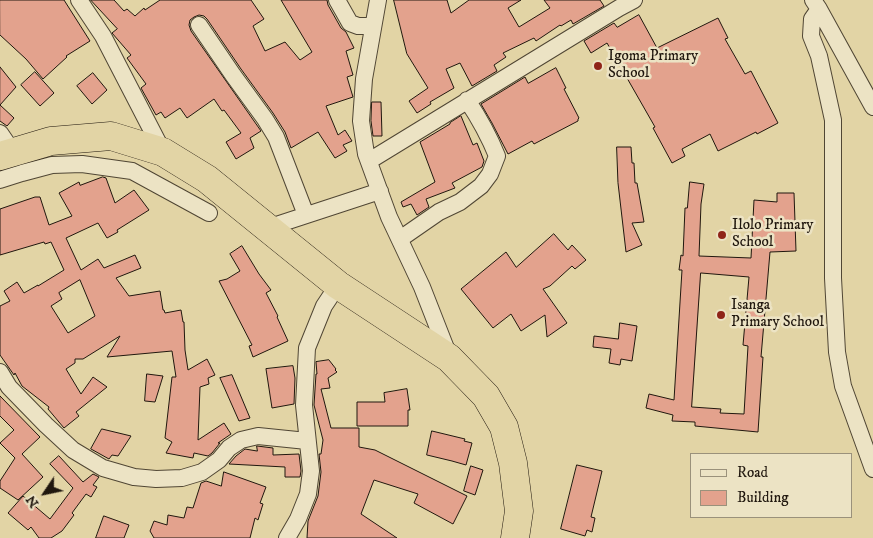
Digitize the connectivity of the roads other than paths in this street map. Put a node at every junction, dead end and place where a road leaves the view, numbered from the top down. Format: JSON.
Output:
{"nodes":[{"id":1,"x":79,"y":0,"type":"edge"},
{"id":2,"x":337,"y":0,"type":"edge"},
{"id":3,"x":378,"y":0,"type":"edge"},
{"id":4,"x":634,"y":0,"type":"edge"},
{"id":5,"x":617,"y":4,"type":"edge"},
{"id":6,"x":816,"y":5,"type":"edge"},
{"id":7,"x":199,"y":25,"type":"dead end"},
{"id":8,"x":373,"y":26,"type":"junction"},
{"id":9,"x":467,"y":100,"type":"junction"},
{"id":10,"x":873,"y":107,"type":"edge"},
{"id":11,"x":4,"y":147,"type":"edge"},
{"id":12,"x":163,"y":152,"type":"junction"},
{"id":13,"x":369,"y":161,"type":"junction"},
{"id":14,"x":0,"y":180,"type":"edge"},
{"id":15,"x":380,"y":191,"type":"junction"},
{"id":16,"x":209,"y":212,"type":"dead end"},
{"id":17,"x":306,"y":215,"type":"junction"},
{"id":18,"x":267,"y":228,"type":"junction"},
{"id":19,"x":400,"y":239,"type":"junction"},
{"id":20,"x":338,"y":285,"type":"junction"},
{"id":21,"x":450,"y":358,"type":"junction"},
{"id":22,"x":0,"y":372,"type":"edge"},
{"id":23,"x":307,"y":441,"type":"junction"},
{"id":24,"x":873,"y":469,"type":"edge"},
{"id":25,"x":287,"y":538,"type":"edge"},
{"id":26,"x":515,"y":538,"type":"edge"}],
"edges":[{"from":1,"to":12,"type":"street"},
{"from":2,"to":8,"type":"street"},
{"from":3,"to":8,"type":"street"},
{"from":4,"to":5,"type":"street"},
{"from":5,"to":9,"type":"street"},
{"from":6,"to":10,"type":"street"},
{"from":6,"to":24,"type":"street"},
{"from":7,"to":17,"type":"street"},
{"from":8,"to":13,"type":"street"},
{"from":9,"to":13,"type":"street"},
{"from":9,"to":19,"type":"street"},
{"from":11,"to":12,"type":"highway"},
{"from":12,"to":18,"type":"highway"},
{"from":13,"to":15,"type":"street"},
{"from":14,"to":16,"type":"street"},
{"from":15,"to":17,"type":"street"},
{"from":15,"to":19,"type":"street"},
{"from":17,"to":18,"type":"street"},
{"from":18,"to":20,"type":"highway"},
{"from":19,"to":21,"type":"street"},
{"from":20,"to":21,"type":"highway"},
{"from":20,"to":23,"type":"street"},
{"from":21,"to":26,"type":"highway"},
{"from":22,"to":23,"type":"street"},
{"from":23,"to":25,"type":"street"}]}
